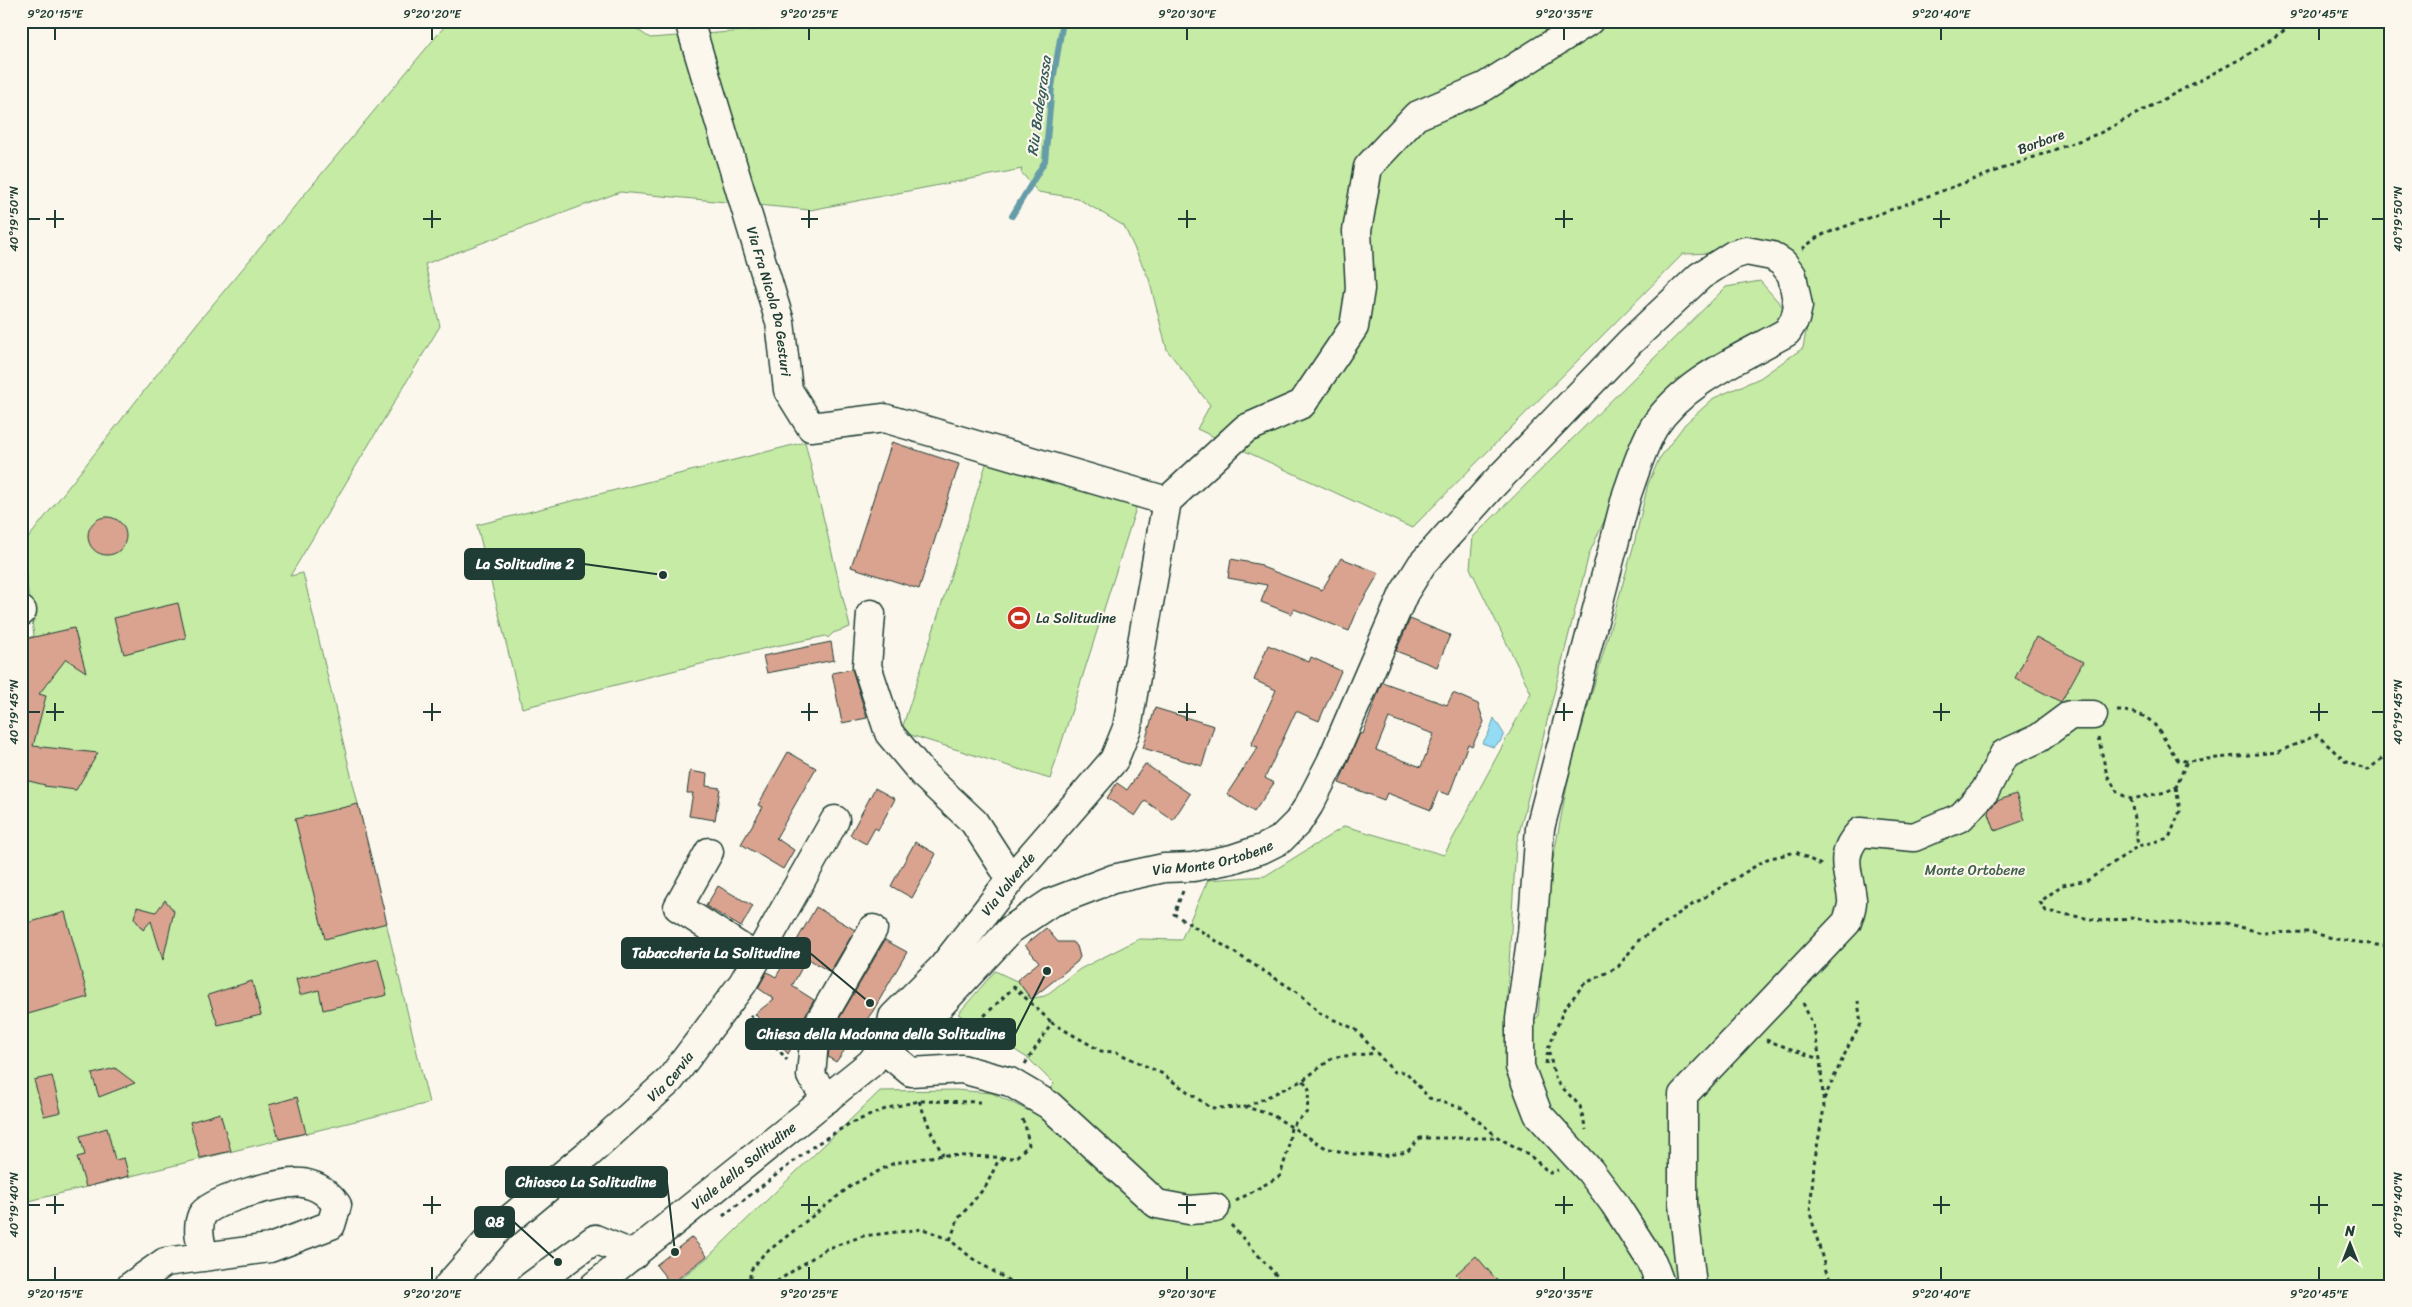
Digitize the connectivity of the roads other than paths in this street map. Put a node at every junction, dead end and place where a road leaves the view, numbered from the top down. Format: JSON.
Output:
{"nodes":[{"id":1,"x":689,"y":21,"type":"edge"},
{"id":2,"x":1590,"y":21,"type":"edge"},
{"id":3,"x":1167,"y":501,"type":"junction"},
{"id":4,"x":871,"y":614,"type":"dead end"},
{"id":5,"x":2094,"y":715,"type":"road end"},
{"id":6,"x":834,"y":820,"type":"dead end"},
{"id":7,"x":709,"y":852,"type":"dead end"},
{"id":8,"x":1011,"y":879,"type":"junction"},
{"id":9,"x":873,"y":929,"type":"dead end"},
{"id":10,"x":757,"y":958,"type":"junction"},
{"id":11,"x":885,"y":1043,"type":"junction"},
{"id":12,"x":827,"y":1099,"type":"junction"},
{"id":13,"x":1215,"y":1208,"type":"road end"},
{"id":14,"x":634,"y":1255,"type":"junction"},
{"id":15,"x":204,"y":1257,"type":"dead end"},
{"id":16,"x":130,"y":1286,"type":"edge"},
{"id":17,"x":448,"y":1286,"type":"edge"},
{"id":18,"x":531,"y":1286,"type":"edge"},
{"id":19,"x":594,"y":1286,"type":"edge"},
{"id":20,"x":1661,"y":1286,"type":"edge"},
{"id":21,"x":1692,"y":1286,"type":"edge"}],
"edges":[{"from":1,"to":3,"type":"street","name":"Via Fra Nicola Da Gesturi"},
{"from":2,"to":3,"type":"street"},
{"from":3,"to":8,"type":"street","name":"Via Valverde"},
{"from":4,"to":8,"type":"street"},
{"from":5,"to":21,"type":"street"},
{"from":6,"to":10,"type":"street","name":"Via Cervia"},
{"from":7,"to":10,"type":"street"},
{"from":8,"to":11,"type":"street","name":"Via Valverde"},
{"from":9,"to":12,"type":"street"},
{"from":10,"to":17,"type":"street","name":"Via Cervia"},
{"from":11,"to":12,"type":"street","name":"Viale della Solitudine"},
{"from":11,"to":13,"type":"street"},
{"from":11,"to":20,"type":"street","name":"Via Monte Ortobene"},
{"from":12,"to":14,"type":"street","name":"Viale della Solitudine"},
{"from":14,"to":18,"type":"street"},
{"from":14,"to":19,"type":"street","name":"Viale della Solitudine"},
{"from":15,"to":16,"type":"street"}]}
